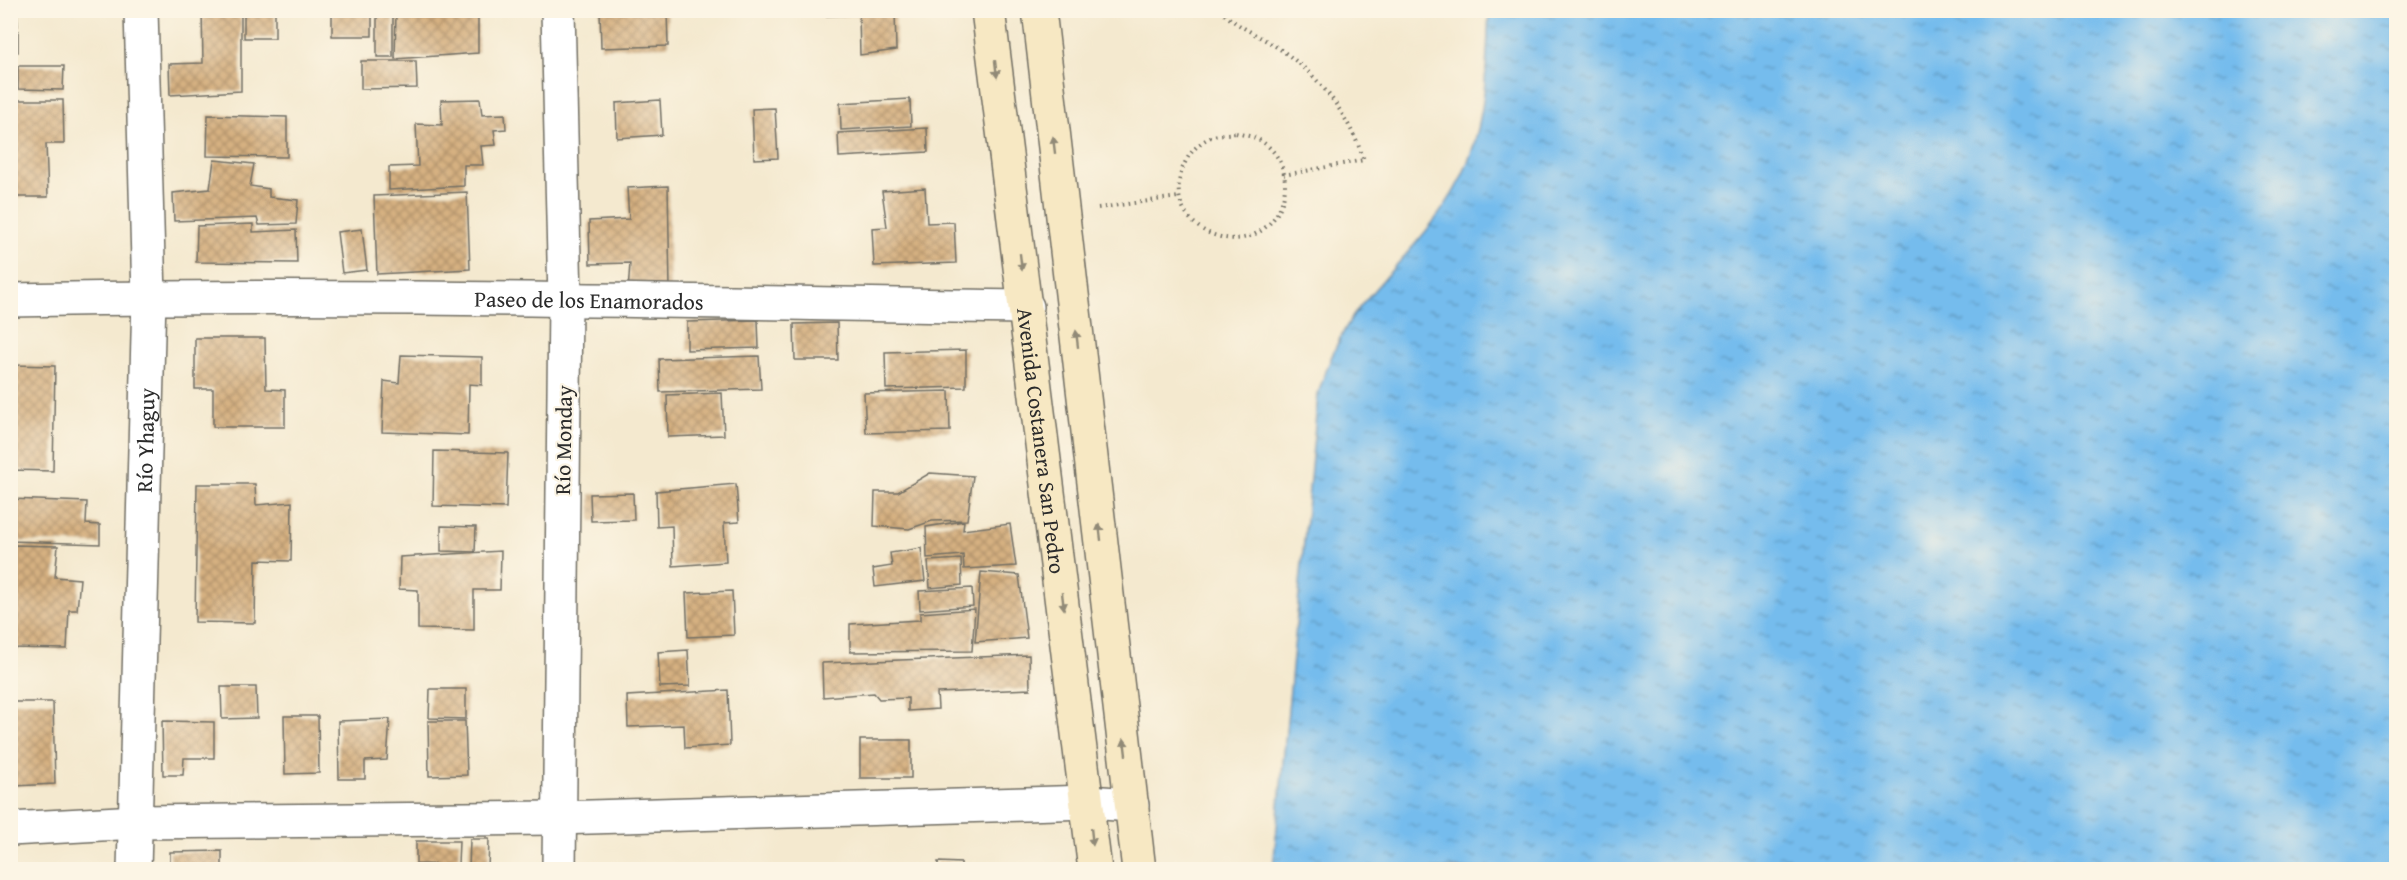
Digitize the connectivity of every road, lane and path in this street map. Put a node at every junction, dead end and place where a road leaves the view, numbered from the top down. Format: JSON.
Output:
{"nodes":[{"id":1,"x":141,"y":10,"type":"edge"},
{"id":2,"x":558,"y":10,"type":"edge"},
{"id":3,"x":988,"y":10,"type":"edge"},
{"id":4,"x":1220,"y":10,"type":"edge"},
{"id":5,"x":1041,"y":16,"type":"edge"},
{"id":6,"x":1284,"y":175,"type":"junction"},
{"id":7,"x":1178,"y":197,"type":"junction"},
{"id":8,"x":1090,"y":209,"type":"dead end"},
{"id":9,"x":149,"y":297,"type":"junction"},
{"id":10,"x":10,"y":300,"type":"edge"},
{"id":11,"x":565,"y":300,"type":"junction"},
{"id":12,"x":1027,"y":307,"type":"junction"},
{"id":13,"x":1088,"y":802,"type":"junction"},
{"id":14,"x":1132,"y":805,"type":"junction"},
{"id":15,"x":558,"y":818,"type":"junction"},
{"id":16,"x":137,"y":822,"type":"junction"},
{"id":17,"x":10,"y":829,"type":"edge"},
{"id":18,"x":134,"y":870,"type":"edge"},
{"id":19,"x":559,"y":870,"type":"edge"},
{"id":20,"x":1095,"y":870,"type":"edge"},
{"id":21,"x":1139,"y":870,"type":"edge"}],
"edges":[{"from":1,"to":9,"type":"street","name":"Río Yhaguy"},
{"from":2,"to":11,"type":"street","name":"Río Monday"},
{"from":3,"to":12,"type":"main road","name":"Avenida Costanera San Pedro","one_way":true},
{"from":4,"to":6,"type":"path"},
{"from":14,"to":5,"type":"main road","name":"Avenida Costanera San Pedro","one_way":true},
{"from":6,"to":7,"type":"path"},
{"from":6,"to":7,"type":"path"},
{"from":7,"to":8,"type":"path"},
{"from":9,"to":10,"type":"street","name":"Paseo de los Enamorados"},
{"from":9,"to":11,"type":"street","name":"Paseo de los Enamorados"},
{"from":9,"to":16,"type":"street","name":"Río Yhaguy"},
{"from":11,"to":12,"type":"street","name":"Paseo de los Enamorados"},
{"from":11,"to":15,"type":"street","name":"Río Monday"},
{"from":12,"to":13,"type":"main road","name":"Avenida Costanera San Pedro","one_way":true},
{"from":13,"to":14,"type":"street"},
{"from":13,"to":15,"type":"street"},
{"from":13,"to":20,"type":"main road","name":"Avenida Costanera San Pedro","one_way":true},
{"from":14,"to":21,"type":"main road","name":"Avenida Costanera San Pedro"},
{"from":15,"to":16,"type":"street"},
{"from":15,"to":19,"type":"street","name":"Río Monday"},
{"from":16,"to":17,"type":"street"},
{"from":16,"to":18,"type":"street","name":"Río Yhaguy"}]}
